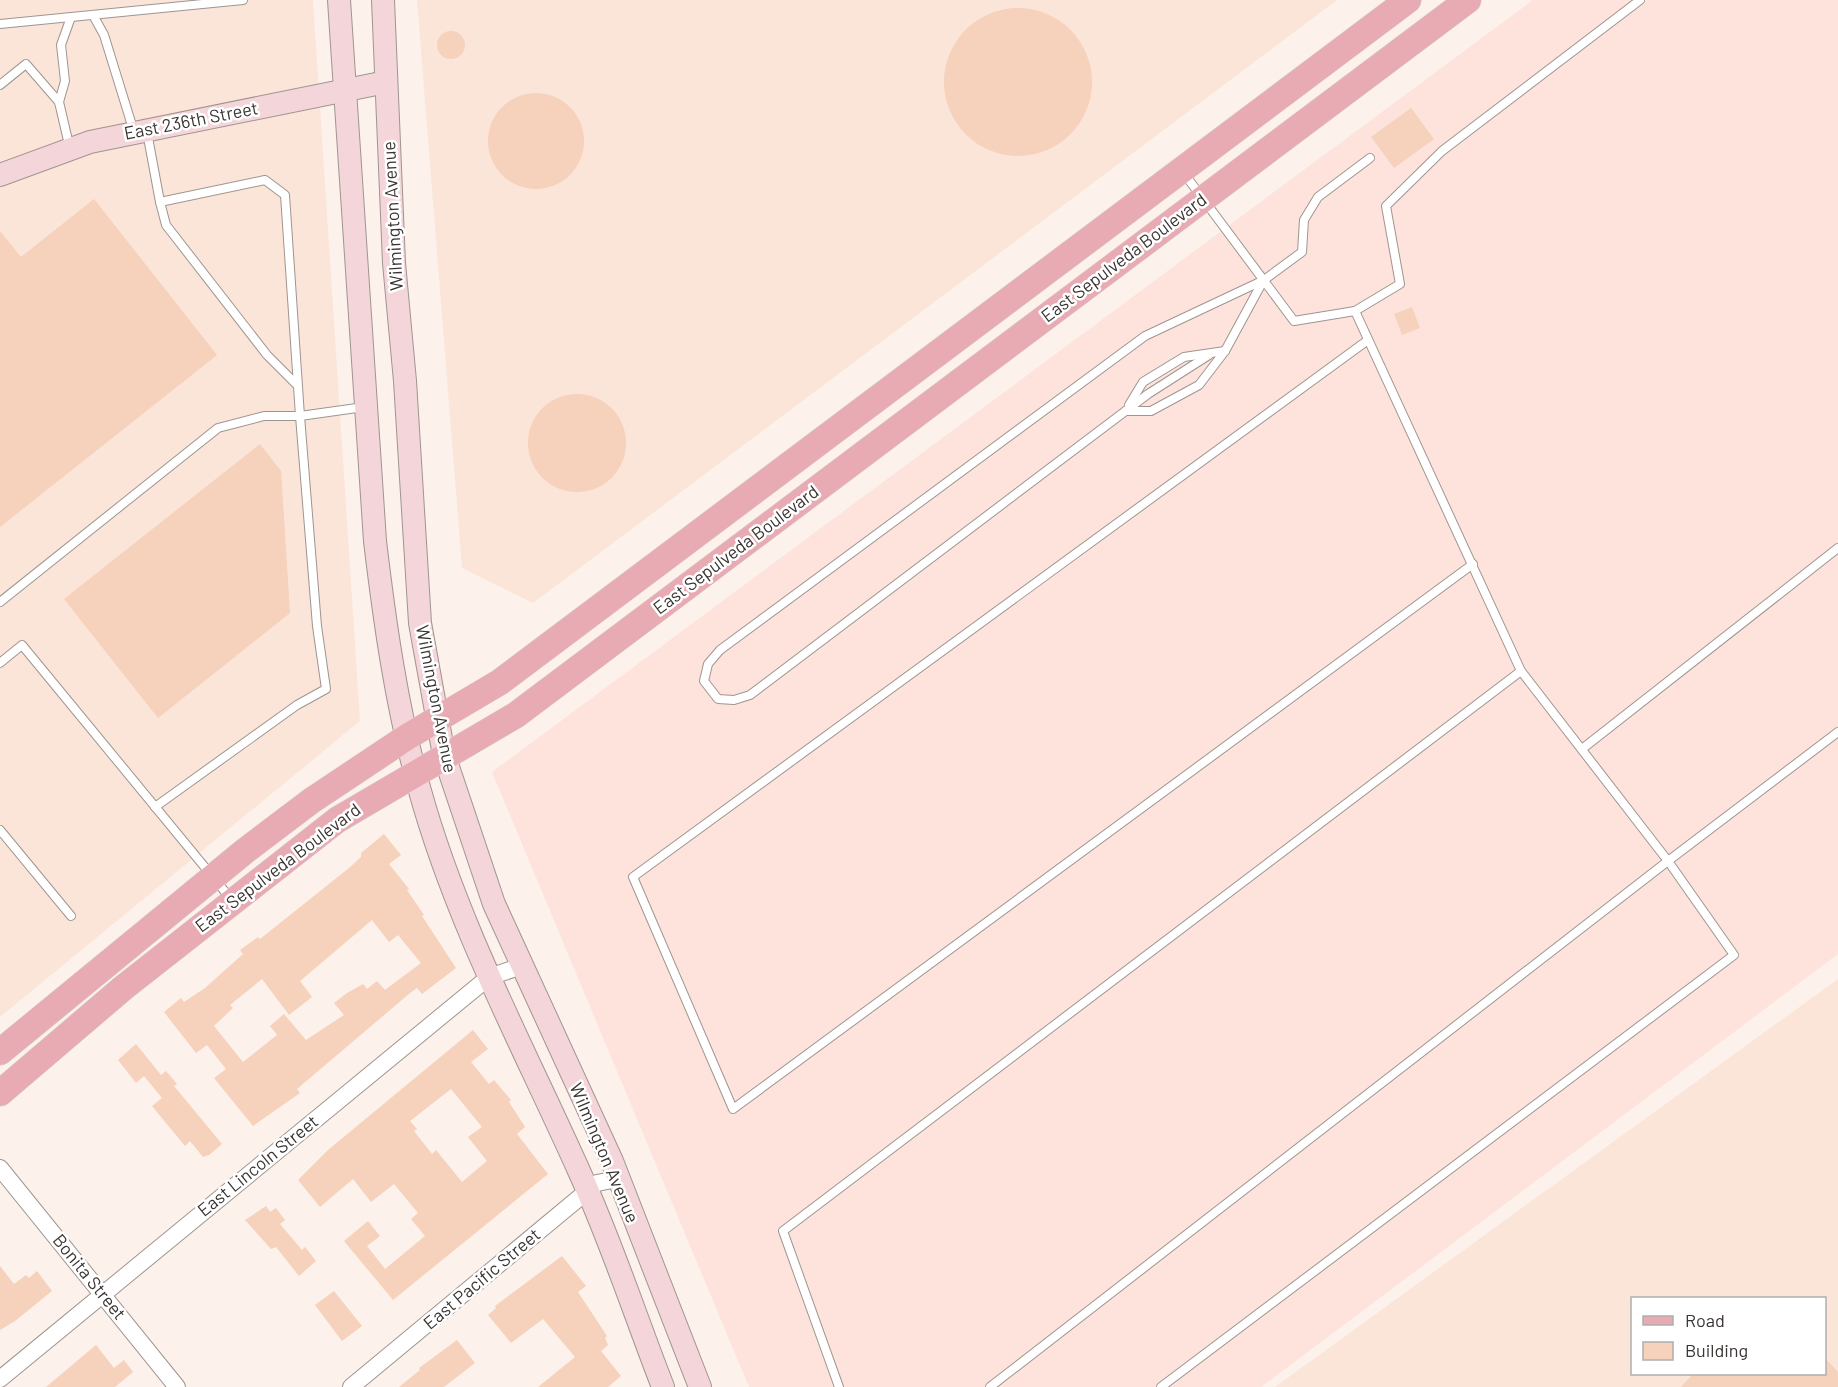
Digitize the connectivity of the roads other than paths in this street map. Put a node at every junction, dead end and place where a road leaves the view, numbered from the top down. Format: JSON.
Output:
{"nodes":[{"id":1,"x":243,"y":0,"type":"edge"},
{"id":2,"x":339,"y":0,"type":"edge"},
{"id":3,"x":383,"y":0,"type":"edge"},
{"id":4,"x":1408,"y":0,"type":"edge"},
{"id":5,"x":1468,"y":0,"type":"edge"},
{"id":6,"x":1640,"y":0,"type":"edge"},
{"id":7,"x":93,"y":15,"type":"junction"},
{"id":8,"x":71,"y":17,"type":"junction"},
{"id":9,"x":0,"y":24,"type":"edge"},
{"id":10,"x":386,"y":82,"type":"junction"},
{"id":11,"x":0,"y":85,"type":"edge"},
{"id":12,"x":345,"y":89,"type":"junction"},
{"id":13,"x":59,"y":102,"type":"junction"},
{"id":14,"x":140,"y":131,"type":"junction"},
{"id":15,"x":70,"y":148,"type":"junction"},
{"id":16,"x":1370,"y":158,"type":"dead end"},
{"id":17,"x":1182,"y":171,"type":"junction"},
{"id":18,"x":0,"y":175,"type":"edge"},
{"id":19,"x":1203,"y":199,"type":"junction"},
{"id":20,"x":160,"y":202,"type":"junction"},
{"id":21,"x":1263,"y":280,"type":"junction"},
{"id":22,"x":1355,"y":311,"type":"junction"},
{"id":23,"x":1368,"y":340,"type":"junction"},
{"id":24,"x":1225,"y":351,"type":"junction"},
{"id":25,"x":296,"y":384,"type":"junction"},
{"id":26,"x":365,"y":406,"type":"junction"},
{"id":27,"x":1126,"y":411,"type":"junction"},
{"id":28,"x":300,"y":416,"type":"junction"},
{"id":29,"x":1838,"y":548,"type":"edge"},
{"id":30,"x":1473,"y":564,"type":"junction"},
{"id":31,"x":0,"y":602,"type":"edge"},
{"id":32,"x":0,"y":663,"type":"edge"},
{"id":33,"x":1521,"y":671,"type":"junction"},
{"id":34,"x":436,"y":719,"type":"junction"},
{"id":35,"x":1838,"y":732,"type":"edge"},
{"id":36,"x":407,"y":737,"type":"junction"},
{"id":37,"x":1582,"y":749,"type":"junction"},
{"id":38,"x":444,"y":755,"type":"junction"},
{"id":39,"x":416,"y":773,"type":"junction"},
{"id":40,"x":155,"y":807,"type":"junction"},
{"id":41,"x":0,"y":830,"type":"edge"},
{"id":42,"x":1668,"y":861,"type":"junction"},
{"id":43,"x":213,"y":878,"type":"junction"},
{"id":44,"x":233,"y":902,"type":"junction"},
{"id":45,"x":71,"y":916,"type":"dead end"},
{"id":46,"x":522,"y":966,"type":"junction"},
{"id":47,"x":489,"y":977,"type":"junction"},
{"id":48,"x":0,"y":1052,"type":"edge"},
{"id":49,"x":0,"y":1093,"type":"edge"},
{"id":50,"x":0,"y":1168,"type":"edge"},
{"id":51,"x":617,"y":1179,"type":"junction"},
{"id":52,"x":588,"y":1191,"type":"junction"},
{"id":53,"x":103,"y":1293,"type":"junction"},
{"id":54,"x":0,"y":1379,"type":"edge"},
{"id":55,"x":177,"y":1387,"type":"edge"},
{"id":56,"x":351,"y":1387,"type":"edge"},
{"id":57,"x":663,"y":1387,"type":"edge"},
{"id":58,"x":700,"y":1387,"type":"edge"},
{"id":59,"x":838,"y":1387,"type":"edge"},
{"id":60,"x":990,"y":1387,"type":"edge"},
{"id":61,"x":1161,"y":1387,"type":"edge"}],
"edges":[{"from":1,"to":7,"type":"lane"},
{"from":2,"to":12,"type":"main road","name":"Wilmington Avenue"},
{"from":3,"to":10,"type":"main road","name":"Wilmington Avenue"},
{"from":4,"to":17,"type":"main road","name":"East Sepulveda Boulevard"},
{"from":5,"to":19,"type":"main road","name":"East Sepulveda Boulevard"},
{"from":6,"to":22,"type":"lane"},
{"from":7,"to":8,"type":"lane"},
{"from":7,"to":14,"type":"lane"},
{"from":8,"to":9,"type":"lane"},
{"from":8,"to":13,"type":"lane"},
{"from":10,"to":12,"type":"main road","name":"East 236th Street"},
{"from":10,"to":34,"type":"main road","name":"Wilmington Avenue"},
{"from":11,"to":13,"type":"lane"},
{"from":12,"to":14,"type":"main road","name":"East 236th Street"},
{"from":12,"to":26,"type":"main road","name":"Wilmington Avenue"},
{"from":13,"to":15,"type":"lane"},
{"from":14,"to":15,"type":"main road","name":"East 236th Street"},
{"from":14,"to":20,"type":"lane"},
{"from":15,"to":18,"type":"main road","name":"East 236th Street"},
{"from":16,"to":21,"type":"lane"},
{"from":17,"to":19,"type":"lane"},
{"from":17,"to":34,"type":"main road","name":"East Sepulveda Boulevard"},
{"from":19,"to":21,"type":"lane"},
{"from":19,"to":38,"type":"main road","name":"East Sepulveda Boulevard"},
{"from":20,"to":25,"type":"lane"},
{"from":20,"to":25,"type":"lane"},
{"from":21,"to":22,"type":"lane"},
{"from":21,"to":24,"type":"lane"},
{"from":21,"to":27,"type":"lane"},
{"from":22,"to":23,"type":"lane"},
{"from":23,"to":30,"type":"lane"},
{"from":23,"to":30,"type":"lane"},
{"from":24,"to":27,"type":"lane"},
{"from":24,"to":27,"type":"lane"},
{"from":25,"to":28,"type":"lane"},
{"from":26,"to":28,"type":"lane"},
{"from":26,"to":36,"type":"main road","name":"Wilmington Avenue"},
{"from":28,"to":31,"type":"lane"},
{"from":28,"to":40,"type":"lane"},
{"from":29,"to":37,"type":"lane"},
{"from":30,"to":33,"type":"lane"},
{"from":32,"to":40,"type":"lane"},
{"from":33,"to":37,"type":"lane"},
{"from":33,"to":59,"type":"lane"},
{"from":34,"to":36,"type":"main road","name":"East Sepulveda Boulevard"},
{"from":34,"to":38,"type":"main road","name":"Wilmington Avenue"},
{"from":35,"to":42,"type":"lane"},
{"from":36,"to":39,"type":"main road","name":"Wilmington Avenue"},
{"from":36,"to":43,"type":"main road","name":"East Sepulveda Boulevard"},
{"from":37,"to":42,"type":"lane"},
{"from":38,"to":39,"type":"main road","name":"East Sepulveda Boulevard"},
{"from":38,"to":46,"type":"main road","name":"Wilmington Avenue"},
{"from":39,"to":44,"type":"main road","name":"East Sepulveda Boulevard"},
{"from":39,"to":47,"type":"main road","name":"Wilmington Avenue"},
{"from":40,"to":43,"type":"lane"},
{"from":41,"to":45,"type":"lane"},
{"from":42,"to":60,"type":"lane"},
{"from":42,"to":61,"type":"lane"},
{"from":43,"to":44,"type":"lane"},
{"from":43,"to":48,"type":"main road","name":"East Sepulveda Boulevard"},
{"from":44,"to":49,"type":"main road","name":"East Sepulveda Boulevard"},
{"from":46,"to":47,"type":"street","name":"East Lincoln Street"},
{"from":46,"to":51,"type":"main road","name":"Wilmington Avenue"},
{"from":47,"to":52,"type":"main road","name":"Wilmington Avenue"},
{"from":47,"to":53,"type":"street","name":"East Lincoln Street"},
{"from":50,"to":53,"type":"street","name":"Bonita Street"},
{"from":51,"to":52,"type":"street","name":"East Pacific Street"},
{"from":51,"to":58,"type":"main road","name":"Wilmington Avenue"},
{"from":52,"to":56,"type":"street","name":"East Pacific Street"},
{"from":52,"to":57,"type":"main road","name":"Wilmington Avenue"},
{"from":53,"to":54,"type":"street","name":"East Lincoln Street"},
{"from":53,"to":55,"type":"street","name":"Bonita Street"}]}
